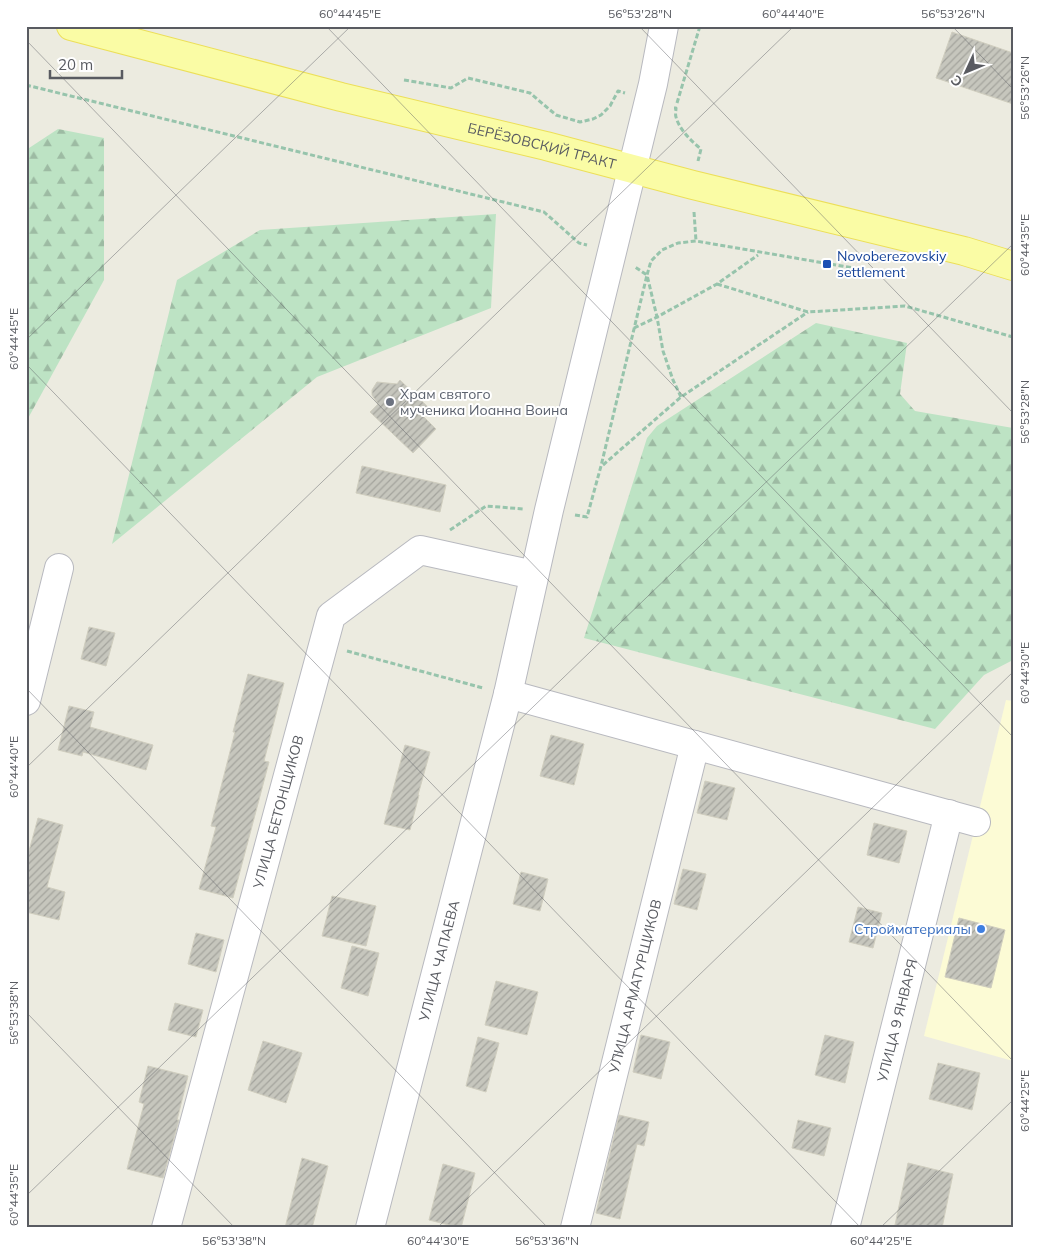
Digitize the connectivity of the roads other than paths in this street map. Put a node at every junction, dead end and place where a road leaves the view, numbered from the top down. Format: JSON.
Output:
{"nodes":[{"id":1,"x":71,"y":26,"type":"edge"},
{"id":2,"x":664,"y":26,"type":"edge"},
{"id":3,"x":632,"y":168,"type":"junction"},
{"id":4,"x":1013,"y":266,"type":"edge"},
{"id":5,"x":59,"y":568,"type":"dead end"},
{"id":6,"x":534,"y":575,"type":"junction"},
{"id":7,"x":508,"y":694,"type":"junction"},
{"id":8,"x":26,"y":701,"type":"edge"},
{"id":9,"x":695,"y":745,"type":"junction"},
{"id":10,"x":949,"y":814,"type":"junction"},
{"id":11,"x":976,"y":822,"type":"dead end"},
{"id":12,"x":166,"y":1228,"type":"edge"},
{"id":13,"x":370,"y":1228,"type":"edge"},
{"id":14,"x":575,"y":1228,"type":"edge"},
{"id":15,"x":845,"y":1228,"type":"edge"}],
"edges":[{"from":1,"to":3,"type":"main road","name":"БЕРЁЗОВСКИЙ ТРАКТ"},
{"from":2,"to":3,"type":"street","name":"УЛИЦА ЧАПАЕВА"},
{"from":3,"to":4,"type":"main road","name":"БЕРЁЗОВСКИЙ ТРАКТ"},
{"from":3,"to":6,"type":"street","name":"УЛИЦА ЧАПАЕВА"},
{"from":5,"to":8,"type":"street"},
{"from":6,"to":7,"type":"street","name":"УЛИЦА ЧАПАЕВА"},
{"from":6,"to":12,"type":"street","name":"УЛИЦА БЕТОНЩИКОВ"},
{"from":7,"to":9,"type":"street"},
{"from":7,"to":13,"type":"street","name":"УЛИЦА ЧАПАЕВА"},
{"from":9,"to":10,"type":"street"},
{"from":9,"to":14,"type":"street","name":"УЛИЦА АРМАТУРЩИКОВ"},
{"from":10,"to":11,"type":"street"},
{"from":10,"to":15,"type":"street","name":"УЛИЦА 9 ЯНВАРЯ"}]}
